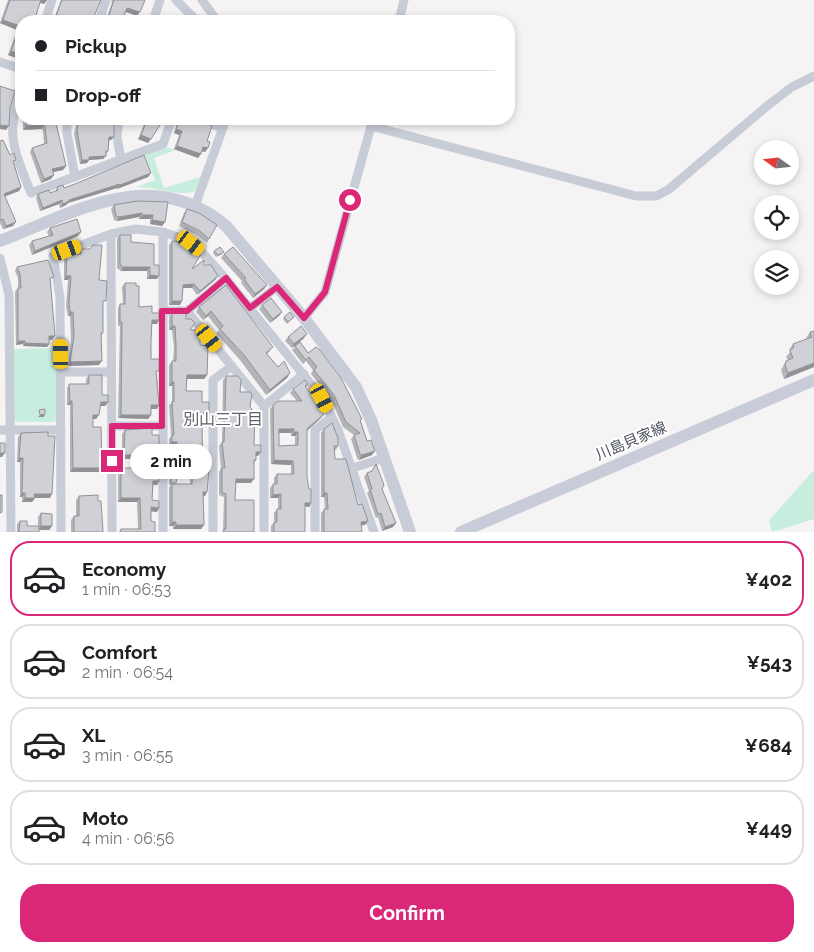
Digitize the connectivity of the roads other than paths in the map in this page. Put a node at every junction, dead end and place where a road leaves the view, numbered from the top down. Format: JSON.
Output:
{"nodes":[{"id":1,"x":52,"y":0,"type":"edge"},
{"id":2,"x":106,"y":0,"type":"edge"},
{"id":3,"x":160,"y":0,"type":"edge"},
{"id":4,"x":176,"y":0,"type":"edge"},
{"id":5,"x":202,"y":0,"type":"edge"},
{"id":6,"x":404,"y":0,"type":"edge"},
{"id":7,"x":47,"y":15,"type":"edge"},
{"id":8,"x":101,"y":15,"type":"edge"},
{"id":9,"x":155,"y":15,"type":"edge"},
{"id":10,"x":191,"y":15,"type":"edge"},
{"id":11,"x":213,"y":15,"type":"edge"},
{"id":12,"x":400,"y":15,"type":"edge"},
{"id":13,"x":0,"y":62,"type":"edge"},
{"id":14,"x":15,"y":67,"type":"edge"},
{"id":15,"x":814,"y":76,"type":"edge"},
{"id":16,"x":15,"y":109,"type":"edge"},
{"id":17,"x":67,"y":125,"type":"edge"},
{"id":18,"x":118,"y":125,"type":"edge"},
{"id":19,"x":170,"y":125,"type":"edge"},
{"id":20,"x":214,"y":125,"type":"edge"},
{"id":21,"x":224,"y":125,"type":"edge"},
{"id":22,"x":371,"y":125,"type":"edge"},
{"id":23,"x":379,"y":125,"type":"edge"},
{"id":24,"x":223,"y":128,"type":"junction"},
{"id":25,"x":121,"y":160,"type":"junction"},
{"id":26,"x":75,"y":177,"type":"junction"},
{"id":27,"x":195,"y":206,"type":"junction"},
{"id":28,"x":162,"y":232,"type":"junction"},
{"id":29,"x":111,"y":234,"type":"junction"},
{"id":30,"x":0,"y":241,"type":"edge"},
{"id":31,"x":0,"y":258,"type":"edge"},
{"id":32,"x":226,"y":278,"type":"junction"},
{"id":33,"x":277,"y":287,"type":"junction"},
{"id":34,"x":250,"y":308,"type":"junction"},
{"id":35,"x":162,"y":311,"type":"junction"},
{"id":36,"x":187,"y":311,"type":"junction"},
{"id":37,"x":304,"y":318,"type":"junction"},
{"id":38,"x":232,"y":366,"type":"junction"},
{"id":39,"x":61,"y":372,"type":"junction"},
{"id":40,"x":111,"y":372,"type":"junction"},
{"id":41,"x":304,"y":374,"type":"junction"},
{"id":42,"x":814,"y":380,"type":"edge"},
{"id":43,"x":264,"y":406,"type":"junction"},
{"id":44,"x":332,"y":417,"type":"junction"},
{"id":45,"x":112,"y":426,"type":"junction"},
{"id":46,"x":162,"y":426,"type":"junction"},
{"id":47,"x":5,"y":430,"type":"edge"},
{"id":48,"x":61,"y":430,"type":"junction"},
{"id":49,"x":384,"y":458,"type":"junction"},
{"id":50,"x":353,"y":468,"type":"junction"},
{"id":51,"x":10,"y":532,"type":"edge"},
{"id":52,"x":61,"y":532,"type":"edge"},
{"id":53,"x":112,"y":532,"type":"edge"},
{"id":54,"x":163,"y":532,"type":"edge"},
{"id":55,"x":213,"y":532,"type":"edge"},
{"id":56,"x":264,"y":532,"type":"edge"},
{"id":57,"x":315,"y":532,"type":"edge"},
{"id":58,"x":374,"y":532,"type":"edge"},
{"id":59,"x":410,"y":532,"type":"edge"},
{"id":60,"x":461,"y":532,"type":"edge"}],
"edges":[{"from":1,"to":7,"type":"street"},
{"from":2,"to":8,"type":"street"},
{"from":3,"to":9,"type":"street"},
{"from":4,"to":10,"type":"street"},
{"from":5,"to":11,"type":"street"},
{"from":6,"to":12,"type":"street"},
{"from":13,"to":14,"type":"street"},
{"from":15,"to":23,"type":"street"},
{"from":16,"to":26,"type":"street"},
{"from":17,"to":26,"type":"street"},
{"from":18,"to":25,"type":"street"},
{"from":19,"to":25,"type":"street"},
{"from":20,"to":24,"type":"street"},
{"from":21,"to":24,"type":"street"},
{"from":22,"to":37,"type":"street"},
{"from":24,"to":27,"type":"street"},
{"from":25,"to":26,"type":"street"},
{"from":27,"to":30,"type":"street"},
{"from":27,"to":33,"type":"street"},
{"from":28,"to":29,"type":"street"},
{"from":28,"to":32,"type":"street"},
{"from":28,"to":35,"type":"street"},
{"from":29,"to":39,"type":"street"},
{"from":29,"to":40,"type":"street"},
{"from":31,"to":47,"type":"street"},
{"from":32,"to":34,"type":"street"},
{"from":32,"to":36,"type":"street"},
{"from":33,"to":34,"type":"street"},
{"from":33,"to":37,"type":"street"},
{"from":34,"to":41,"type":"street"},
{"from":35,"to":36,"type":"street"},
{"from":35,"to":46,"type":"street"},
{"from":36,"to":38,"type":"street"},
{"from":37,"to":49,"type":"street"},
{"from":38,"to":43,"type":"street"},
{"from":38,"to":55,"type":"street"},
{"from":39,"to":40,"type":"street"},
{"from":39,"to":48,"type":"street"},
{"from":40,"to":45,"type":"street"},
{"from":41,"to":43,"type":"street"},
{"from":41,"to":44,"type":"street"},
{"from":42,"to":60,"type":"street","name":"川島貝家線"},
{"from":43,"to":56,"type":"street"},
{"from":44,"to":50,"type":"street"},
{"from":44,"to":57,"type":"street"},
{"from":45,"to":46,"type":"street"},
{"from":45,"to":53,"type":"street"},
{"from":46,"to":54,"type":"street"},
{"from":47,"to":48,"type":"street"},
{"from":47,"to":51,"type":"street"},
{"from":48,"to":52,"type":"street"},
{"from":49,"to":50,"type":"street"},
{"from":49,"to":59,"type":"street"},
{"from":50,"to":58,"type":"street"}]}
